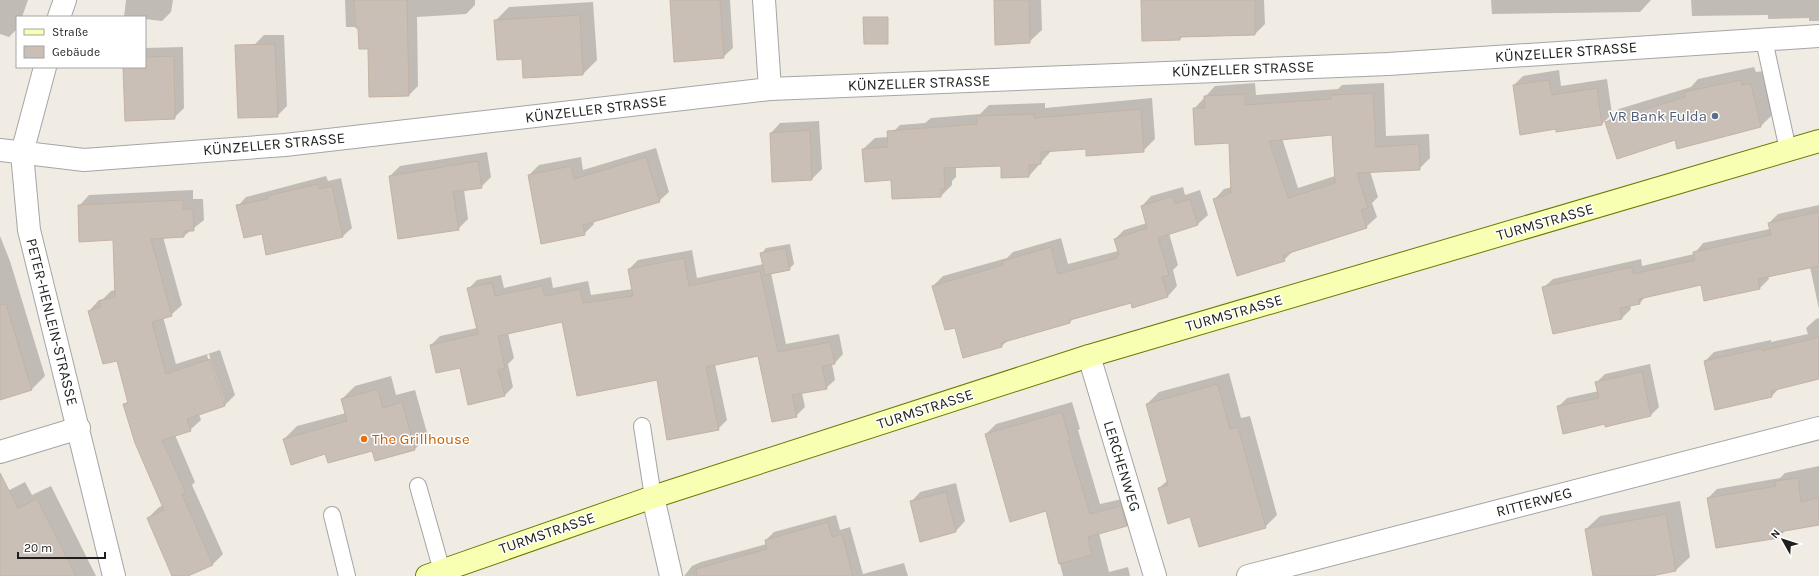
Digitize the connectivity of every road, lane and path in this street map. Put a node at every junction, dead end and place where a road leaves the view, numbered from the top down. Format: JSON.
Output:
{"nodes":[{"id":1,"x":65,"y":0,"type":"edge"},
{"id":2,"x":764,"y":0,"type":"edge"},
{"id":3,"x":59,"y":16,"type":"edge"},
{"id":4,"x":1819,"y":36,"type":"edge"},
{"id":5,"x":1764,"y":40,"type":"junction"},
{"id":6,"x":45,"y":68,"type":"edge"},
{"id":7,"x":770,"y":89,"type":"junction"},
{"id":8,"x":1819,"y":141,"type":"edge"},
{"id":9,"x":0,"y":150,"type":"edge"},
{"id":10,"x":1788,"y":150,"type":"junction"},
{"id":11,"x":22,"y":153,"type":"junction"},
{"id":12,"x":1089,"y":356,"type":"junction"},
{"id":13,"x":642,"y":426,"type":"dead end"},
{"id":14,"x":79,"y":428,"type":"junction"},
{"id":15,"x":1819,"y":428,"type":"edge"},
{"id":16,"x":0,"y":452,"type":"edge"},
{"id":17,"x":418,"y":486,"type":"dead end"},
{"id":18,"x":653,"y":497,"type":"junction"},
{"id":19,"x":332,"y":515,"type":"dead end"},
{"id":20,"x":434,"y":573,"type":"edge"},
{"id":21,"x":114,"y":576,"type":"edge"},
{"id":22,"x":347,"y":576,"type":"edge"},
{"id":23,"x":671,"y":576,"type":"edge"},
{"id":24,"x":1156,"y":576,"type":"edge"},
{"id":25,"x":1248,"y":576,"type":"edge"}],
"edges":[{"from":1,"to":3,"type":"street"},
{"from":2,"to":7,"type":"street"},
{"from":4,"to":5,"type":"street","name":"KÜNZELLER STRASSE"},
{"from":5,"to":7,"type":"street","name":"KÜNZELLER STRASSE"},
{"from":5,"to":10,"type":"lane"},
{"from":6,"to":11,"type":"street","name":"PETER-HENLEIN-STRASSE"},
{"from":7,"to":11,"type":"street","name":"KÜNZELLER STRASSE"},
{"from":8,"to":10,"type":"main road","name":"TURMSTRASSE"},
{"from":9,"to":11,"type":"street","name":"KÜNZELLER STRASSE"},
{"from":10,"to":12,"type":"main road","name":"TURMSTRASSE"},
{"from":11,"to":14,"type":"street","name":"PETER-HENLEIN-STRASSE"},
{"from":12,"to":18,"type":"main road","name":"TURMSTRASSE"},
{"from":12,"to":24,"type":"street","name":"LERCHENWEG"},
{"from":13,"to":18,"type":"lane"},
{"from":14,"to":16,"type":"street"},
{"from":14,"to":21,"type":"street","name":"PETER-HENLEIN-STRASSE"},
{"from":15,"to":25,"type":"street","name":"RITTERWEG"},
{"from":17,"to":20,"type":"lane","name":"TURMSTRASSE"},
{"from":18,"to":20,"type":"main road","name":"TURMSTRASSE"},
{"from":18,"to":23,"type":"street"},
{"from":19,"to":22,"type":"lane"}]}
